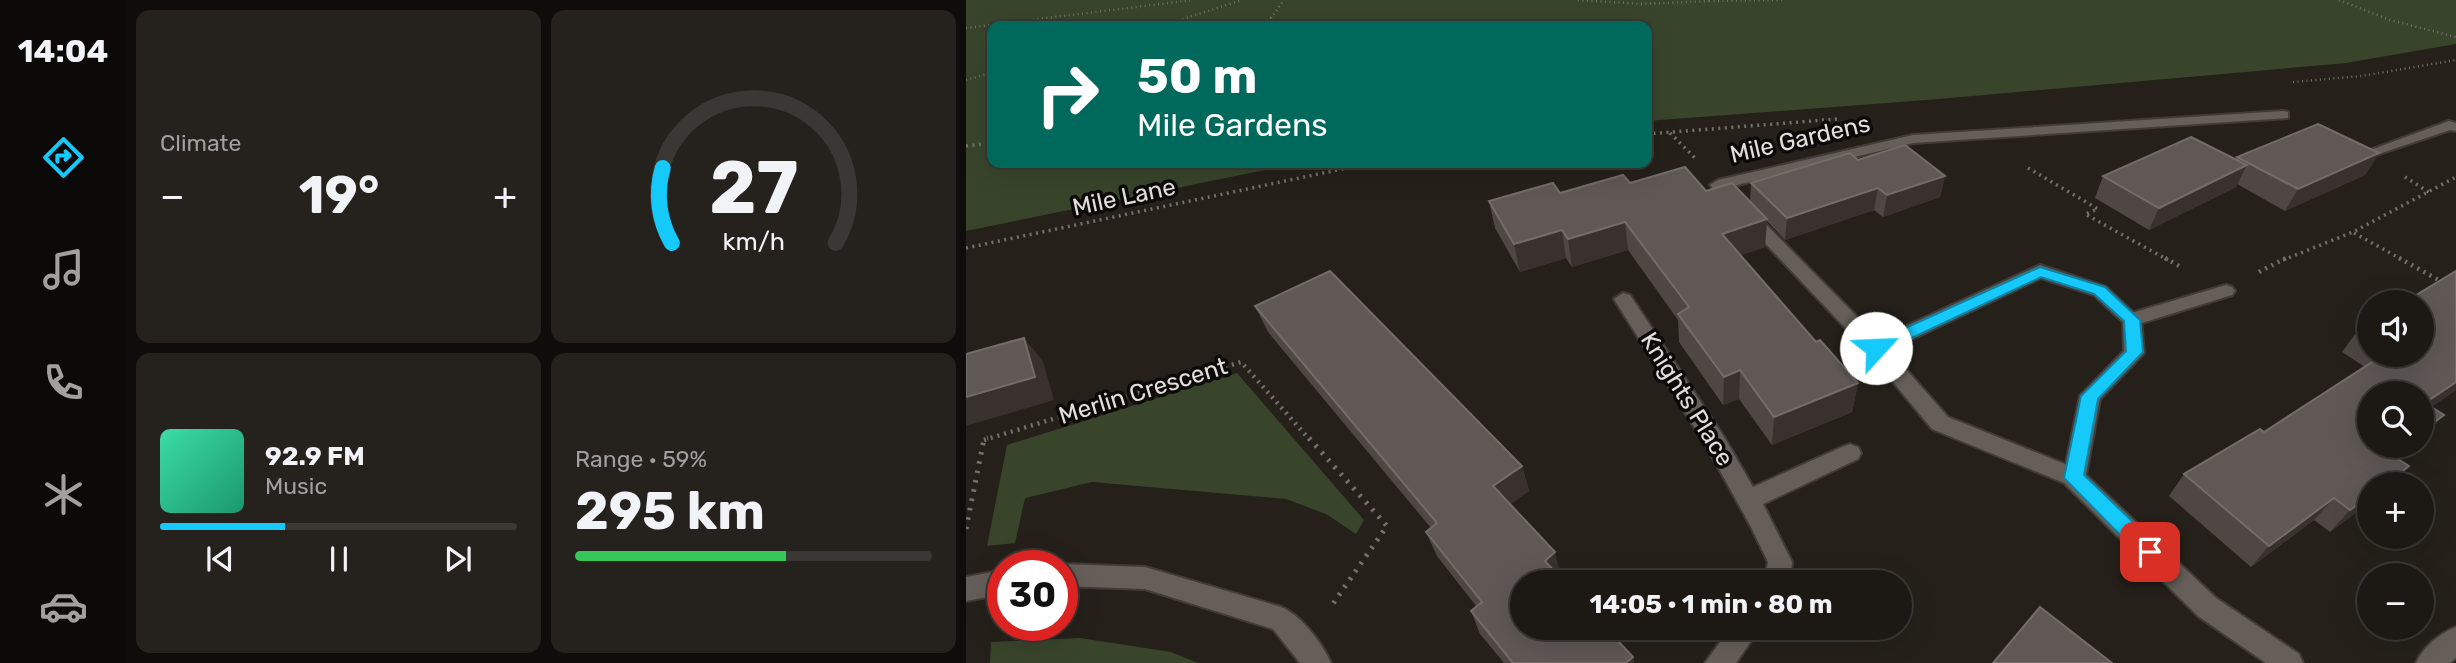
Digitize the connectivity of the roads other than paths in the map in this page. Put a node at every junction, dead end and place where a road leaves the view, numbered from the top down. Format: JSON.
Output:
{"nodes":[{"id":1,"x":2283,"y":115,"type":"dead end"},
{"id":2,"x":2456,"y":127,"type":"edge"},
{"id":3,"x":2364,"y":155,"type":"edge"},
{"id":4,"x":2226,"y":291,"type":"road end"},
{"id":5,"x":1623,"y":299,"type":"dead end"},
{"id":6,"x":2132,"y":320,"type":"junction"},
{"id":7,"x":1876,"y":348,"type":"junction"},
{"id":8,"x":1850,"y":453,"type":"dead end"},
{"id":9,"x":2074,"y":478,"type":"junction"},
{"id":10,"x":1749,"y":500,"type":"junction"},
{"id":11,"x":1779,"y":570,"type":"edge"},
{"id":12,"x":1078,"y":576,"type":"edge"},
{"id":13,"x":987,"y":585,"type":"edge"},
{"id":14,"x":966,"y":589,"type":"edge"},
{"id":15,"x":1737,"y":640,"type":"edge"},
{"id":16,"x":2456,"y":640,"type":"edge"},
{"id":17,"x":1310,"y":654,"type":"edge"},
{"id":18,"x":1719,"y":663,"type":"edge"},
{"id":19,"x":2289,"y":663,"type":"edge"},
{"id":20,"x":2430,"y":663,"type":"edge"}],
"edges":[{"from":1,"to":7,"type":"street","name":"Mile Gardens"},
{"from":2,"to":3,"type":"lane"},
{"from":4,"to":6,"type":"street"},
{"from":5,"to":10,"type":"street","name":"Knights Place"},
{"from":6,"to":7,"type":"street"},
{"from":6,"to":9,"type":"street"},
{"from":7,"to":9,"type":"street"},
{"from":8,"to":10,"type":"street"},
{"from":9,"to":19,"type":"street"},
{"from":10,"to":11,"type":"street","name":"Knights Place"},
{"from":12,"to":17,"type":"street"},
{"from":13,"to":14,"type":"street"},
{"from":15,"to":18,"type":"street"},
{"from":16,"to":20,"type":"street"}]}
